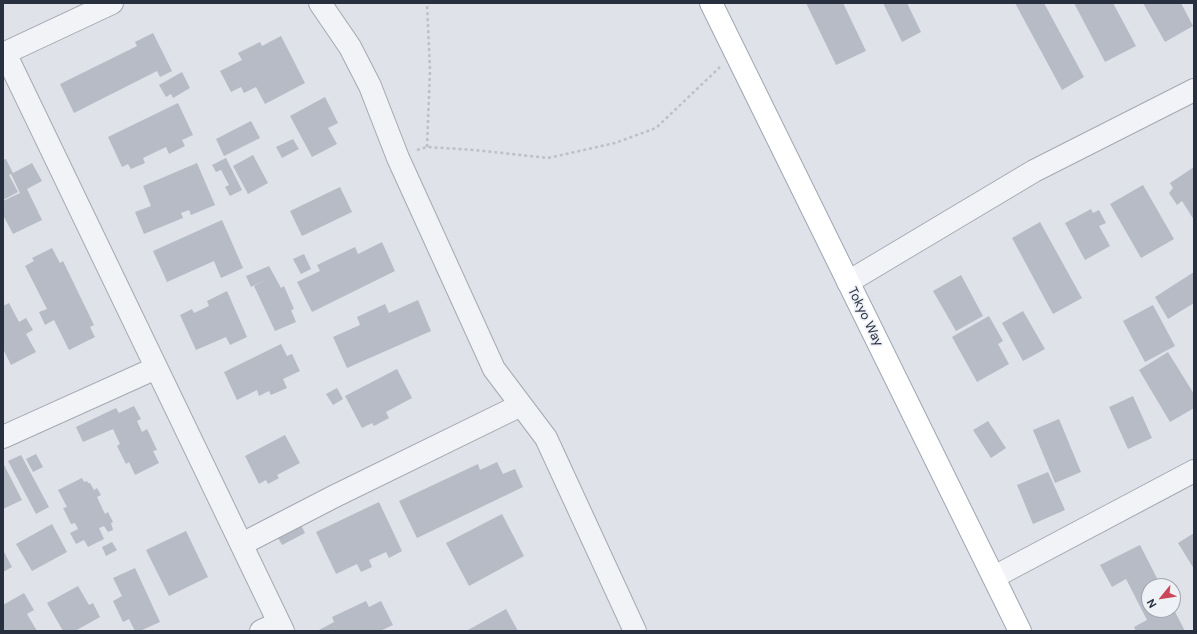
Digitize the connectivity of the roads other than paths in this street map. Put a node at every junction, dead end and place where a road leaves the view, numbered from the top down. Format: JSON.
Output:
{"nodes":[{"id":1,"x":112,"y":3,"type":"edge"},
{"id":2,"x":320,"y":3,"type":"edge"},
{"id":3,"x":710,"y":3,"type":"edge"},
{"id":4,"x":4,"y":54,"type":"edge"},
{"id":5,"x":1194,"y":90,"type":"edge"},
{"id":6,"x":848,"y":282,"type":"junction"},
{"id":7,"x":156,"y":368,"type":"junction"},
{"id":8,"x":521,"y":405,"type":"junction"},
{"id":9,"x":3,"y":437,"type":"edge"},
{"id":10,"x":1194,"y":471,"type":"edge"},
{"id":11,"x":242,"y":544,"type":"junction"},
{"id":12,"x":994,"y":577,"type":"junction"},
{"id":13,"x":275,"y":628,"type":"edge"},
{"id":14,"x":635,"y":631,"type":"edge"},
{"id":15,"x":1020,"y":631,"type":"edge"}],
"edges":[{"from":1,"to":4,"type":"street"},
{"from":2,"to":8,"type":"street"},
{"from":3,"to":6,"type":"main road","name":"Tokyo Way"},
{"from":4,"to":7,"type":"street"},
{"from":5,"to":6,"type":"street"},
{"from":6,"to":12,"type":"main road","name":"Tokyo Way"},
{"from":7,"to":9,"type":"street"},
{"from":7,"to":11,"type":"street"},
{"from":8,"to":11,"type":"street"},
{"from":8,"to":14,"type":"street"},
{"from":10,"to":12,"type":"street"},
{"from":11,"to":13,"type":"street"},
{"from":12,"to":15,"type":"main road","name":"Tokyo Way"}]}
